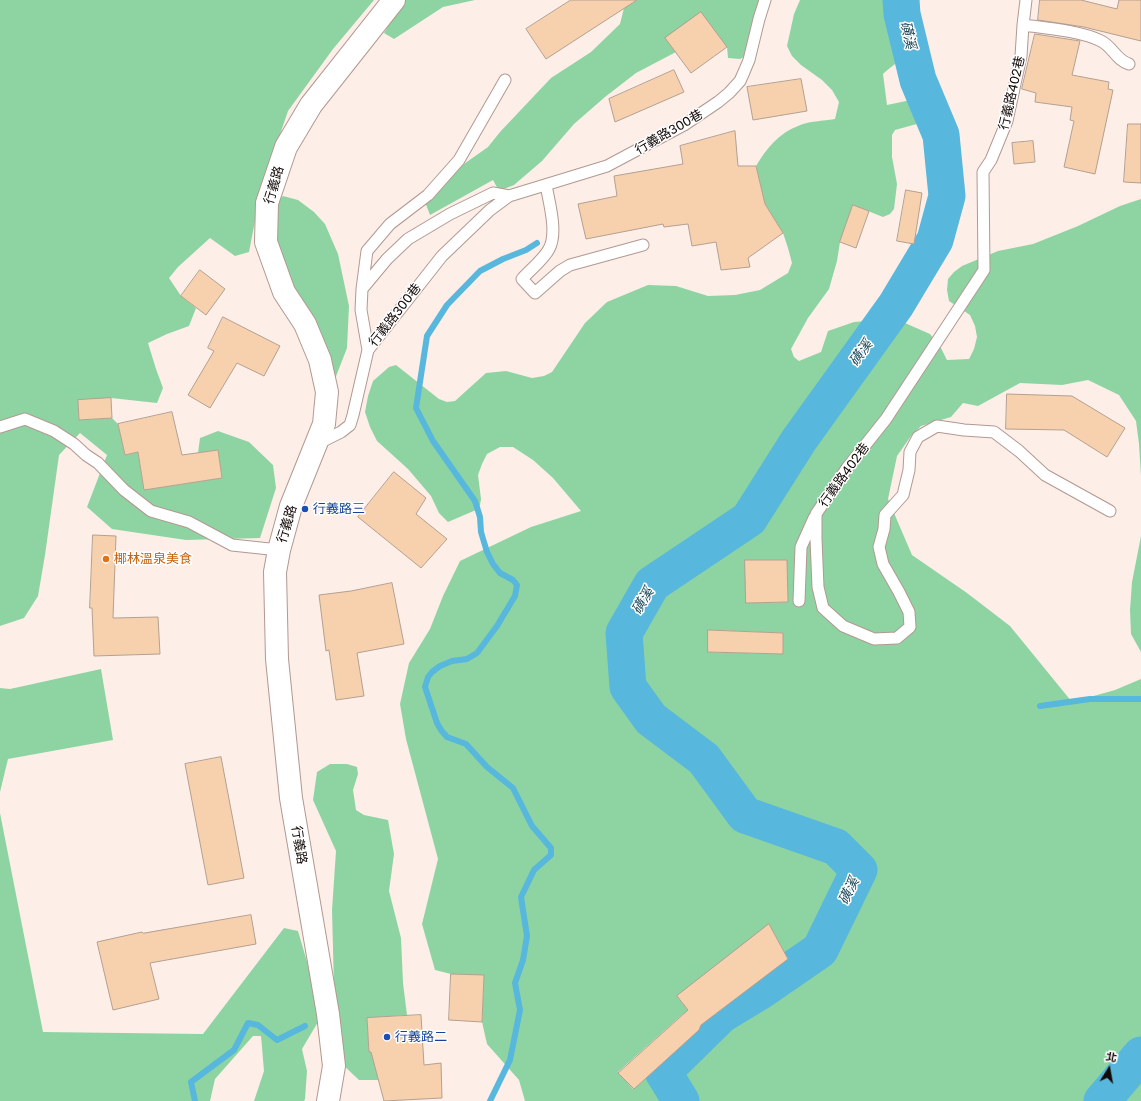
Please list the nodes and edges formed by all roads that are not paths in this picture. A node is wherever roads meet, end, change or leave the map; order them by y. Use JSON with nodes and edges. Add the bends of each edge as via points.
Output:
{"nodes":[{"id":1,"x":394,"y":0,"type":"edge"},
{"id":2,"x":765,"y":0,"type":"edge"},
{"id":3,"x":1026,"y":0,"type":"edge"},
{"id":4,"x":1023,"y":25,"type":"junction"},
{"id":5,"x":1129,"y":64,"type":"dead end"},
{"id":6,"x":505,"y":80,"type":"dead end"},
{"id":7,"x":546,"y":185,"type":"junction"},
{"id":8,"x":509,"y":196,"type":"junction"},
{"id":9,"x":643,"y":245,"type":"dead end"},
{"id":10,"x":362,"y":289,"type":"junction"},
{"id":11,"x":368,"y":350,"type":"junction"},
{"id":12,"x":0,"y":427,"type":"edge"},
{"id":13,"x":317,"y":444,"type":"junction"},
{"id":14,"x":1110,"y":511,"type":"dead end"},
{"id":15,"x":816,"y":514,"type":"junction"},
{"id":16,"x":279,"y":550,"type":"junction"},
{"id":17,"x":799,"y":601,"type":"dead end"},
{"id":18,"x":328,"y":1101,"type":"edge"}],
"edges":[{"from":1,"to":13,"type":"street","name":"行義路","via":[[311,105],[286,147],[267,203],[266,242],[284,292],[305,324],[320,360],[326,386],[324,424]]},
{"from":2,"to":7,"type":"lane","name":"行義路300巷","via":[[740,81],[718,102],[684,124],[607,166]]},
{"from":3,"to":4,"type":"lane","name":"行義路402巷"},
{"from":4,"to":5,"type":"lane","via":[[1084,35],[1102,41],[1117,57]]},
{"from":4,"to":15,"type":"lane","name":"行義路402巷","via":[[1021,56],[1007,122],[991,160],[983,172],[984,270],[886,419],[847,468]]},
{"from":6,"to":10,"type":"lane","via":[[459,160],[428,195],[390,224],[367,250]]},
{"from":7,"to":8,"type":"lane","name":"行義路300巷"},
{"from":7,"to":9,"type":"lane","via":[[553,239],[547,253],[522,279],[535,293],[570,265]]},
{"from":8,"to":10,"type":"lane","name":"行義路300巷","via":[[493,193],[408,239]]},
{"from":8,"to":11,"type":"lane","name":"行義路300巷","via":[[490,210],[442,256]]},
{"from":10,"to":11,"type":"lane","name":"行義路300巷","via":[[361,310]]},
{"from":11,"to":13,"type":"lane","name":"行義路300巷","via":[[350,425]]},
{"from":12,"to":16,"type":"lane","via":[[25,419],[54,431],[98,463],[124,490],[151,511],[189,522],[232,545]]},
{"from":13,"to":16,"type":"street","name":"行義路","via":[[291,506]]},
{"from":14,"to":15,"type":"lane","name":"行義路402巷","via":[[1045,475],[994,432],[938,426],[918,436],[910,452],[903,495],[885,515],[879,547],[883,564],[909,612],[910,627],[897,638],[874,639],[843,626],[822,608],[818,587]]},
{"from":15,"to":17,"type":"lane","via":[[801,547]]},
{"from":16,"to":18,"type":"street","name":"行義路","via":[[275,572],[277,659],[291,798],[328,1014],[334,1066]]}]}
